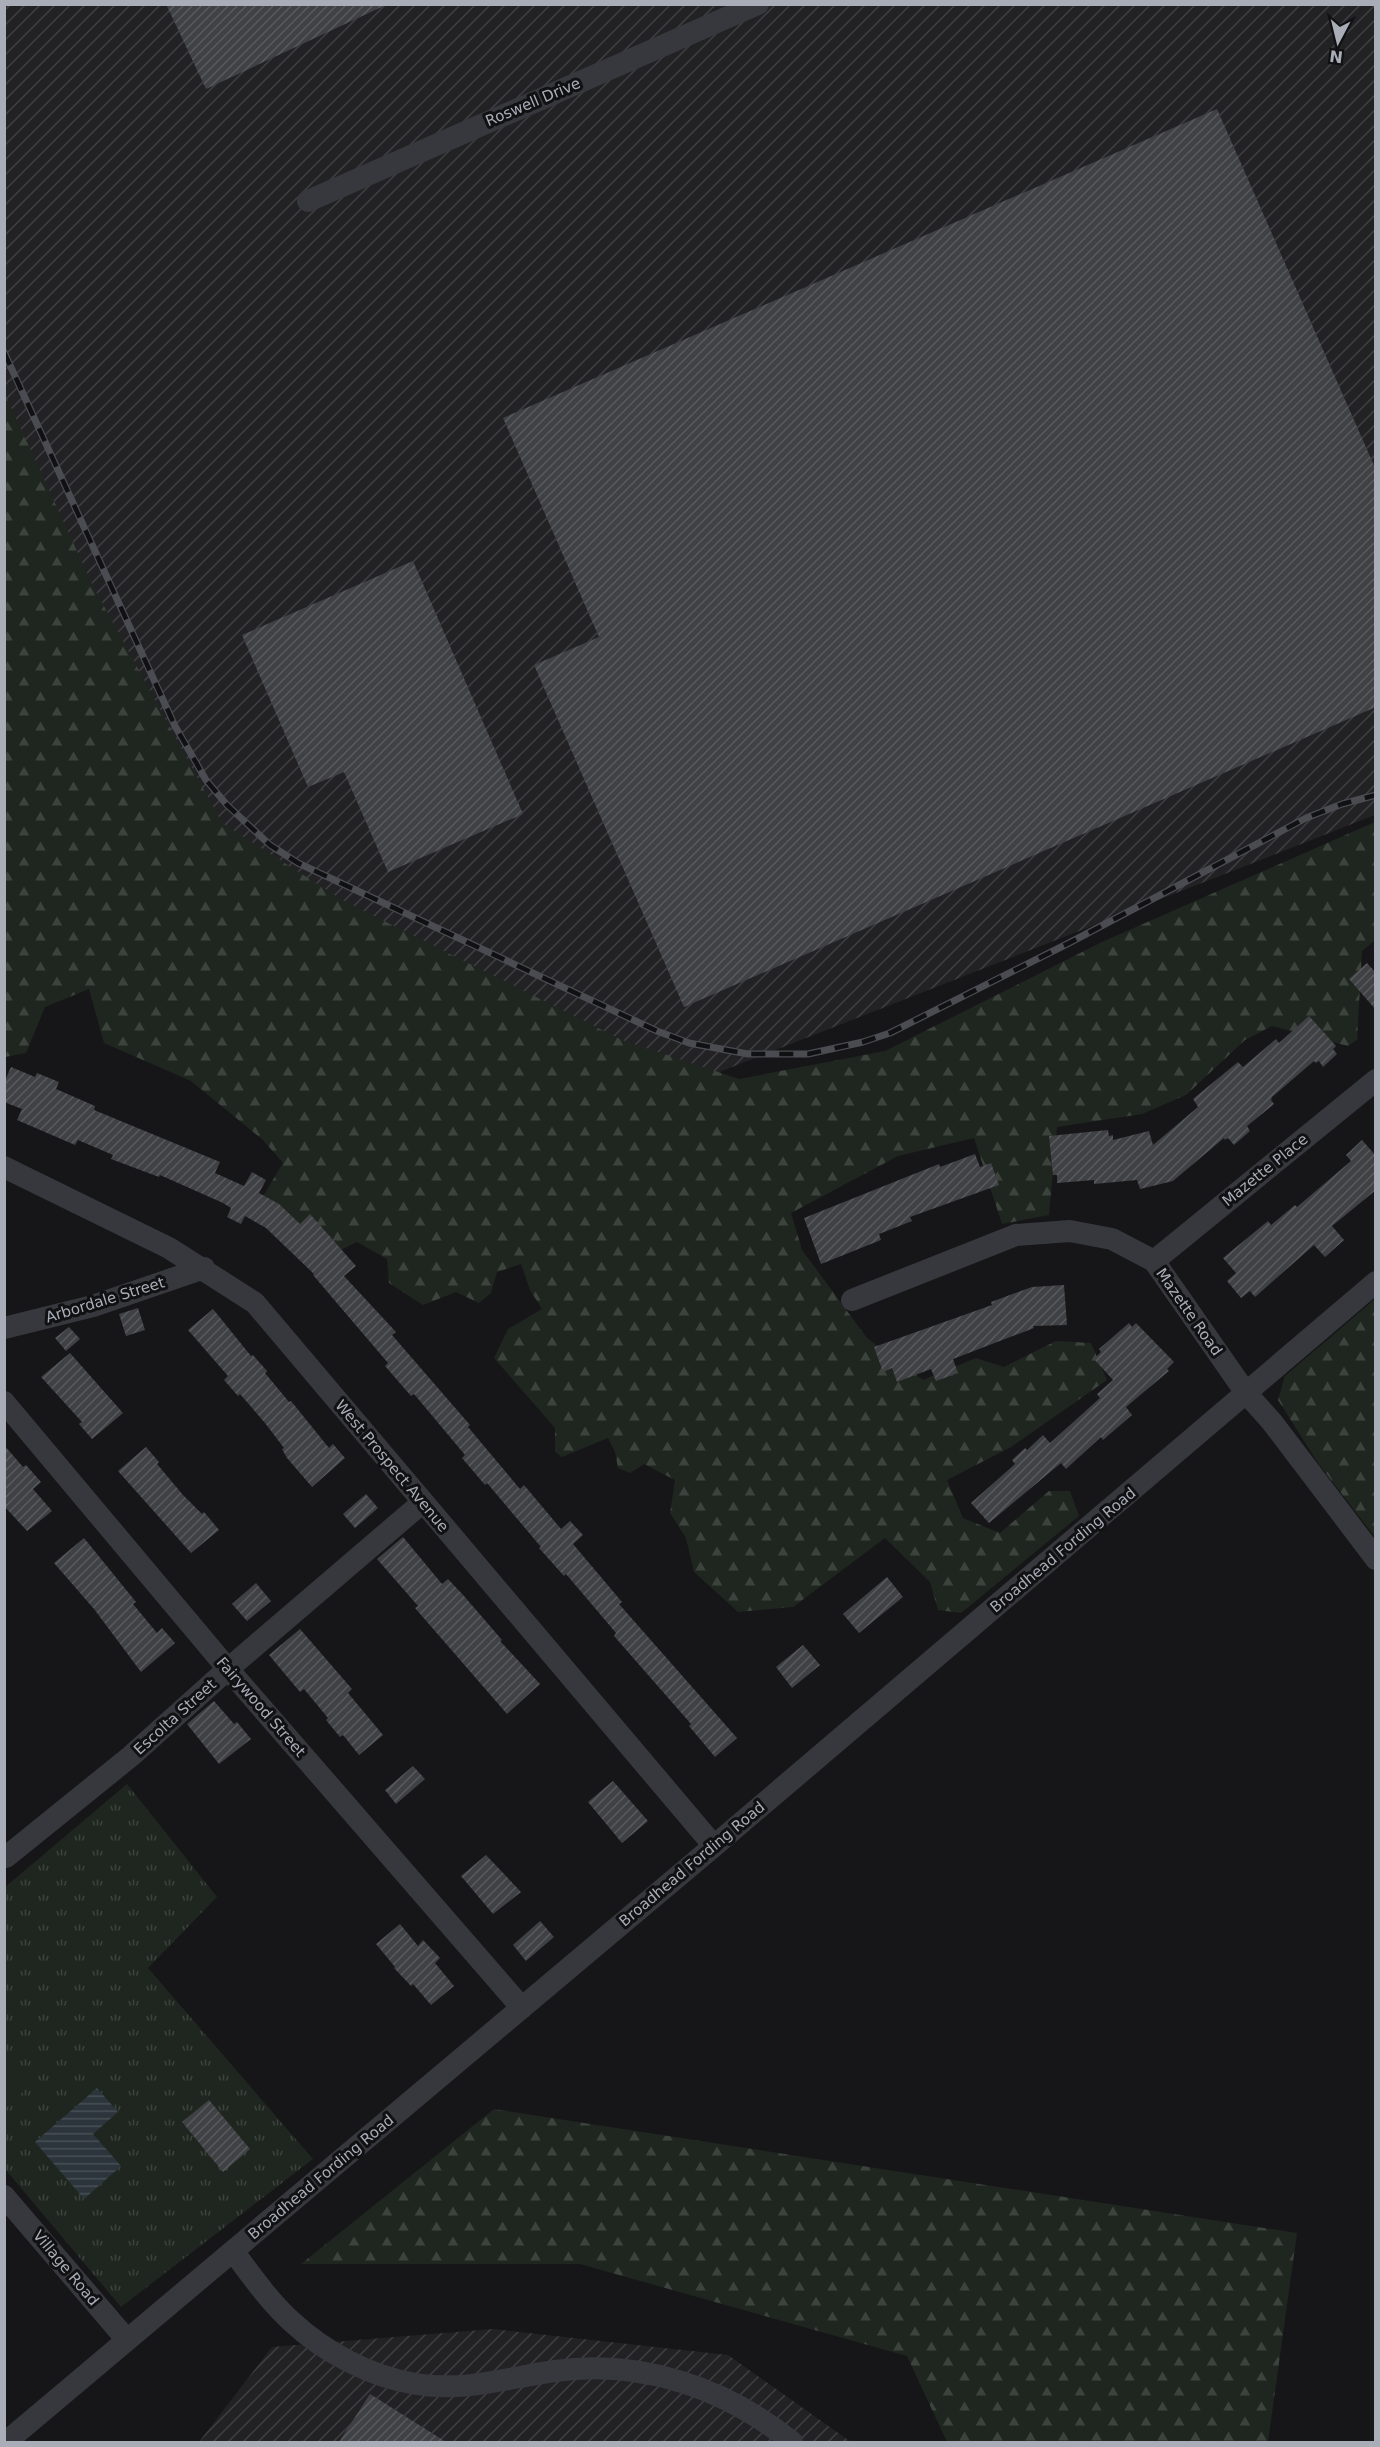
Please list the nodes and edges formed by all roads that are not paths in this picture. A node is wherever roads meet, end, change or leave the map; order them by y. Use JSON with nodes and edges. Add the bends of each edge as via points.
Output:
{"nodes":[{"id":1,"x":758,"y":4,"type":"edge"},
{"id":2,"x":308,"y":201,"type":"dead end"},
{"id":3,"x":1376,"y":1080,"type":"edge"},
{"id":4,"x":4,"y":1167,"type":"edge"},
{"id":5,"x":1154,"y":1261,"type":"junction"},
{"id":6,"x":204,"y":1268,"type":"junction"},
{"id":7,"x":1376,"y":1282,"type":"edge"},
{"id":8,"x":852,"y":1300,"type":"dead end"},
{"id":9,"x":4,"y":1328,"type":"edge"},
{"id":10,"x":1246,"y":1393,"type":"junction"},
{"id":11,"x":4,"y":1402,"type":"edge"},
{"id":12,"x":423,"y":1502,"type":"junction"},
{"id":13,"x":1376,"y":1559,"type":"edge"},
{"id":14,"x":228,"y":1669,"type":"junction"},
{"id":15,"x":714,"y":1846,"type":"junction"},
{"id":16,"x":6,"y":1857,"type":"edge"},
{"id":17,"x":522,"y":2008,"type":"junction"},
{"id":18,"x":7,"y":2204,"type":"edge"},
{"id":19,"x":233,"y":2251,"type":"junction"},
{"id":20,"x":127,"y":2340,"type":"junction"},
{"id":21,"x":6,"y":2442,"type":"edge"},
{"id":22,"x":792,"y":2442,"type":"edge"}],
"edges":[{"from":1,"to":2,"type":"street","name":"Roswell Drive"},
{"from":3,"to":5,"type":"street","name":"Mazette Place"},
{"from":4,"to":6,"type":"street","name":"West Prospect Avenue"},
{"from":5,"to":8,"type":"street","name":"Mazette Road","via":[[1112,1239],[1070,1231],[1016,1235]]},
{"from":5,"to":10,"type":"street","name":"Mazette Road"},
{"from":6,"to":9,"type":"street","name":"Arbordale Street","via":[[93,1306]]},
{"from":6,"to":12,"type":"street","name":"West Prospect Avenue","via":[[255,1303]]},
{"from":7,"to":10,"type":"street","name":"Broadhead Fording Road"},
{"from":10,"to":13,"type":"street","name":"Mazette Road"},
{"from":10,"to":15,"type":"street","name":"Broadhead Fording Road"},
{"from":11,"to":14,"type":"street","name":"Fairywood Street"},
{"from":12,"to":14,"type":"street","name":"Escolta Street"},
{"from":12,"to":15,"type":"street","name":"West Prospect Avenue"},
{"from":14,"to":16,"type":"street","name":"Escolta Street","via":[[131,1756]]},
{"from":14,"to":17,"type":"street","name":"Fairywood Street"},
{"from":15,"to":17,"type":"street","name":"Broadhead Fording Road"},
{"from":17,"to":19,"type":"street","name":"Broadhead Fording Road"},
{"from":18,"to":20,"type":"street","name":"Village Road"},
{"from":19,"to":20,"type":"street","name":"Broadhead Fording Road"},
{"from":19,"to":22,"type":"street","via":[[291,2321],[318,2343],[388,2377],[413,2384],[470,2387],[574,2369],[631,2370],[716,2394],[770,2424]]},
{"from":20,"to":21,"type":"street","name":"Broadhead Fording Road"}]}
